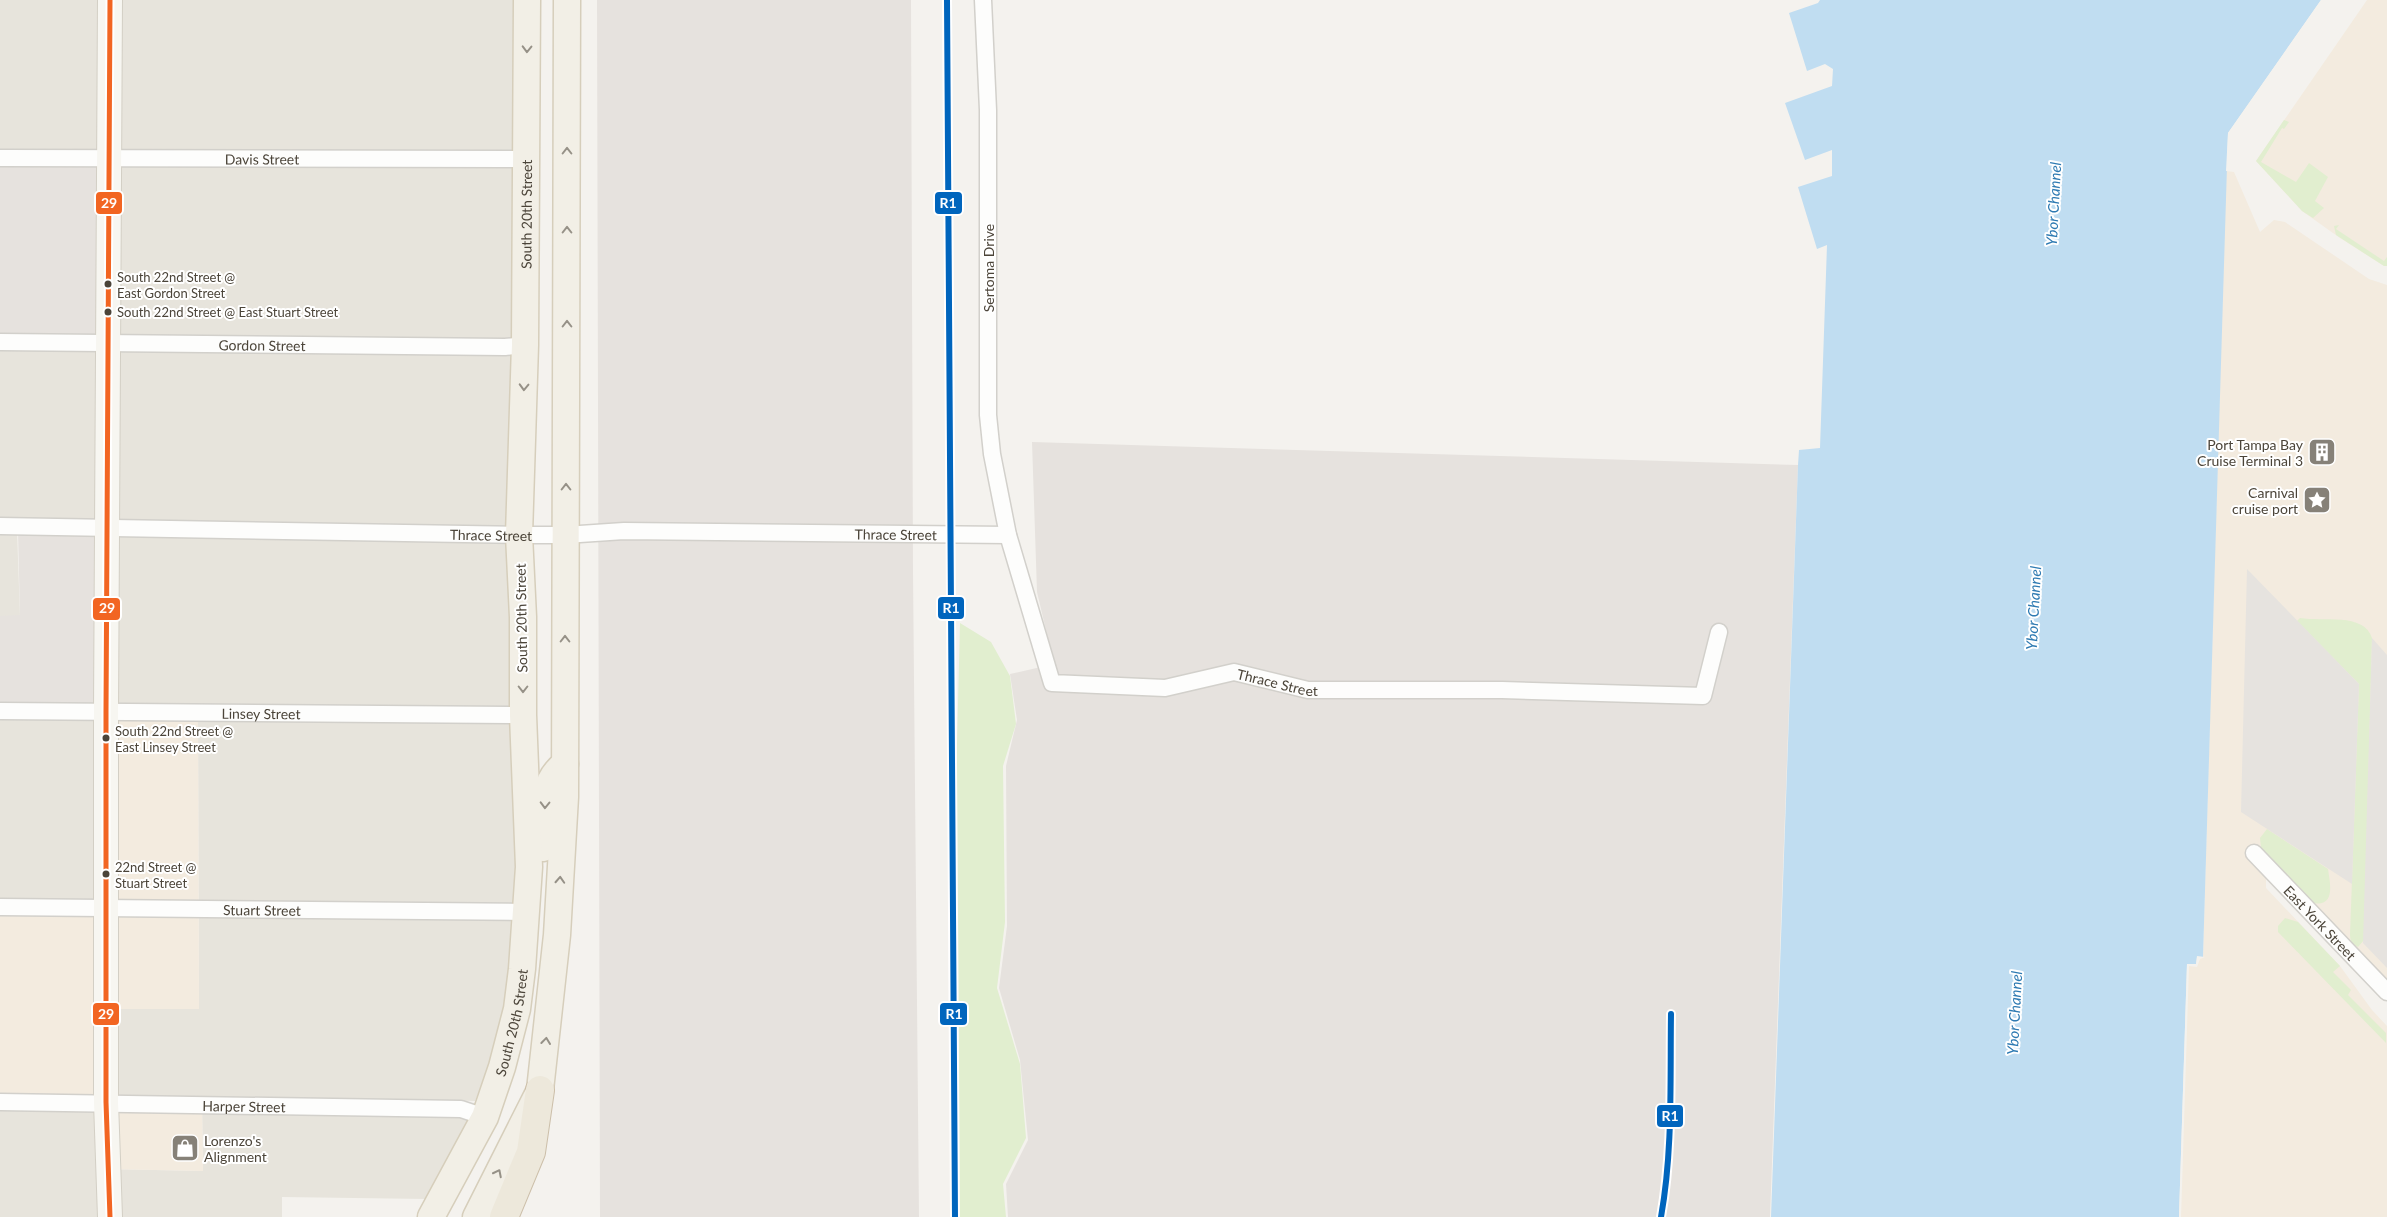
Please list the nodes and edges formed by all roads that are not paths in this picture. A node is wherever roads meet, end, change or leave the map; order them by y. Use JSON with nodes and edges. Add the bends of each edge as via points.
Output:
{"nodes":[{"id":1,"x":110,"y":0,"type":"edge"},
{"id":2,"x":528,"y":0,"type":"edge"},
{"id":3,"x":567,"y":0,"type":"edge"},
{"id":4,"x":983,"y":0,"type":"edge"},
{"id":5,"x":0,"y":158,"type":"edge"},
{"id":6,"x":108,"y":159,"type":"junction"},
{"id":7,"x":525,"y":159,"type":"junction"},
{"id":8,"x":0,"y":342,"type":"edge"},
{"id":9,"x":109,"y":342,"type":"junction"},
{"id":10,"x":525,"y":345,"type":"junction"},
{"id":11,"x":0,"y":526,"type":"edge"},
{"id":12,"x":108,"y":528,"type":"junction"},
{"id":13,"x":519,"y":535,"type":"junction"},
{"id":14,"x":565,"y":535,"type":"junction"},
{"id":15,"x":1008,"y":535,"type":"junction"},
{"id":16,"x":1719,"y":632,"type":"dead end"},
{"id":17,"x":0,"y":711,"type":"edge"},
{"id":18,"x":106,"y":712,"type":"junction"},
{"id":19,"x":523,"y":715,"type":"junction"},
{"id":20,"x":565,"y":764,"type":"junction"},
{"id":21,"x":2254,"y":853,"type":"dead end"},
{"id":22,"x":529,"y":867,"type":"junction"},
{"id":23,"x":0,"y":908,"type":"edge"},
{"id":24,"x":107,"y":908,"type":"junction"},
{"id":25,"x":526,"y":912,"type":"junction"},
{"id":26,"x":2387,"y":992,"type":"edge"},
{"id":27,"x":540,"y":1090,"type":"junction"},
{"id":28,"x":0,"y":1102,"type":"edge"},
{"id":29,"x":106,"y":1102,"type":"junction"},
{"id":30,"x":485,"y":1117,"type":"junction"},
{"id":31,"x":110,"y":1217,"type":"edge"},
{"id":32,"x":431,"y":1217,"type":"edge"},
{"id":33,"x":476,"y":1217,"type":"edge"},
{"id":34,"x":504,"y":1217,"type":"edge"}],
"edges":[{"from":1,"to":6,"type":"street"},
{"from":2,"to":7,"type":"main road","name":"South 20th Street","one_way":true},
{"from":14,"to":3,"type":"main road","one_way":true},
{"from":4,"to":15,"type":"street","name":"Sertoma Drive","via":[[988,110],[988,415]]},
{"from":5,"to":6,"type":"street","name":"Davis Street"},
{"from":6,"to":7,"type":"street","name":"Davis Street"},
{"from":6,"to":9,"type":"street"},
{"from":7,"to":10,"type":"main road","name":"South 20th Street"},
{"from":8,"to":9,"type":"street","name":"Gordon Street"},
{"from":9,"to":10,"type":"street","name":"Gordon Street"},
{"from":9,"to":12,"type":"street"},
{"from":10,"to":13,"type":"main road","name":"South 20th Street","one_way":true},
{"from":11,"to":12,"type":"street","name":"Thrace Street"},
{"from":12,"to":13,"type":"street","name":"Thrace Street"},
{"from":12,"to":18,"type":"street"},
{"from":13,"to":14,"type":"street","name":"Thrace Street"},
{"from":13,"to":19,"type":"main road","name":"South 20th Street","one_way":true},
{"from":14,"to":15,"type":"street","name":"Thrace Street","via":[[624,531]]},
{"from":20,"to":14,"type":"main road","one_way":true},
{"from":15,"to":16,"type":"street","name":"Thrace Street","via":[[1052,683],[1165,688],[1234,672],[1308,690],[1502,690],[1703,696]]},
{"from":17,"to":18,"type":"street","name":"Linsey Street"},
{"from":18,"to":19,"type":"street","name":"Linsey Street"},
{"from":18,"to":24,"type":"street"},
{"from":19,"to":22,"type":"main road","name":"South 20th Street"},
{"from":20,"to":22,"type":"main road","one_way":true,"via":[[554,772],[545,794],[545,845]]},
{"from":27,"to":20,"type":"main road","one_way":true,"via":[[557,935]]},
{"from":21,"to":26,"type":"street","name":"East York Street"},
{"from":22,"to":25,"type":"main road","name":"South 20th Street"},
{"from":23,"to":24,"type":"street","name":"Stuart Street"},
{"from":24,"to":25,"type":"street","name":"Stuart Street"},
{"from":24,"to":29,"type":"street"},
{"from":25,"to":30,"type":"main road","name":"South 20th Street","via":[[517,1009]]},
{"from":33,"to":27,"type":"main road","one_way":true},
{"from":27,"to":34,"type":"highway","via":[[530,1152]]},
{"from":28,"to":29,"type":"street","name":"Harper Street"},
{"from":29,"to":30,"type":"street","name":"Harper Street","via":[[460,1108]]},
{"from":29,"to":31,"type":"street"},
{"from":30,"to":32,"type":"main road","name":"South 20th Street"}]}
